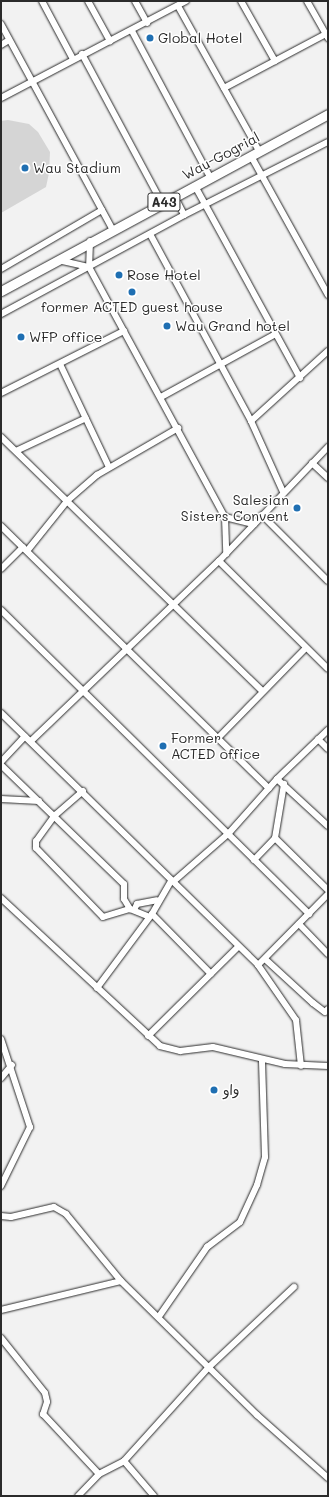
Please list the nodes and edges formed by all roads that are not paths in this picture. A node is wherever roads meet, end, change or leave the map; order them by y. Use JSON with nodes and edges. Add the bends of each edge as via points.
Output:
{"nodes":[{"id":1,"x":42,"y":1,"type":"edge"},
{"id":2,"x":88,"y":1,"type":"edge"},
{"id":3,"x":135,"y":1,"type":"edge"},
{"id":4,"x":242,"y":1,"type":"edge"},
{"id":5,"x":307,"y":1,"type":"edge"},
{"id":6,"x":183,"y":2,"type":"edge"},
{"id":7,"x":147,"y":23,"type":"junction"},
{"id":8,"x":1,"y":24,"type":"edge"},
{"id":9,"x":132,"y":31,"type":"junction"},
{"id":10,"x":327,"y":36,"type":"edge"},
{"id":11,"x":9,"y":40,"type":"junction"},
{"id":12,"x":110,"y":41,"type":"junction"},
{"id":13,"x":1,"y":45,"type":"edge"},
{"id":14,"x":82,"y":54,"type":"junction"},
{"id":15,"x":73,"y":59,"type":"junction"},
{"id":16,"x":275,"y":61,"type":"junction"},
{"id":17,"x":31,"y":81,"type":"junction"},
{"id":18,"x":224,"y":88,"type":"junction"},
{"id":19,"x":1,"y":98,"type":"edge"},
{"id":20,"x":328,"y":114,"type":"edge"},
{"id":21,"x":328,"y":142,"type":"edge"},
{"id":22,"x":255,"y":154,"type":"junction"},
{"id":23,"x":262,"y":175,"type":"junction"},
{"id":24,"x":210,"y":177,"type":"junction"},
{"id":25,"x":195,"y":186,"type":"junction"},
{"id":26,"x":175,"y":197,"type":"junction"},
{"id":27,"x":162,"y":204,"type":"junction"},
{"id":28,"x":205,"y":204,"type":"junction"},
{"id":29,"x":102,"y":210,"type":"junction"},
{"id":30,"x":184,"y":215,"type":"junction"},
{"id":31,"x":113,"y":230,"type":"junction"},
{"id":32,"x":150,"y":234,"type":"junction"},
{"id":33,"x":90,"y":241,"type":"junction"},
{"id":34,"x":57,"y":260,"type":"junction"},
{"id":35,"x":89,"y":267,"type":"junction"},
{"id":36,"x":1,"y":269,"type":"edge"},
{"id":37,"x":325,"y":283,"type":"edge"},
{"id":38,"x":1,"y":291,"type":"edge"},
{"id":39,"x":328,"y":295,"type":"edge"},
{"id":40,"x":1,"y":314,"type":"edge"},
{"id":41,"x":124,"y":331,"type":"junction"},
{"id":42,"x":274,"y":335,"type":"junction"},
{"id":43,"x":328,"y":351,"type":"edge"},
{"id":44,"x":60,"y":364,"type":"junction"},
{"id":45,"x":218,"y":365,"type":"junction"},
{"id":46,"x":300,"y":378,"type":"junction"},
{"id":47,"x":1,"y":393,"type":"edge"},
{"id":48,"x":161,"y":397,"type":"junction"},
{"id":49,"x":86,"y":418,"type":"junction"},
{"id":50,"x":251,"y":421,"type":"junction"},
{"id":51,"x":178,"y":428,"type":"junction"},
{"id":52,"x":1,"y":438,"type":"edge"},
{"id":53,"x":328,"y":447,"type":"edge"},
{"id":54,"x":16,"y":451,"type":"junction"},
{"id":55,"x":312,"y":463,"type":"junction"},
{"id":56,"x":109,"y":466,"type":"junction"},
{"id":57,"x":328,"y":478,"type":"edge"},
{"id":58,"x":283,"y":492,"type":"junction"},
{"id":59,"x":67,"y":501,"type":"junction"},
{"id":60,"x":262,"y":515,"type":"junction"},
{"id":61,"x":225,"y":517,"type":"junction"},
{"id":62,"x":254,"y":524,"type":"junction"},
{"id":63,"x":1,"y":526,"type":"edge"},
{"id":64,"x":25,"y":549,"type":"junction"},
{"id":65,"x":226,"y":554,"type":"junction"},
{"id":66,"x":219,"y":561,"type":"junction"},
{"id":67,"x":1,"y":569,"type":"edge"},
{"id":68,"x":328,"y":581,"type":"edge"},
{"id":69,"x":173,"y":605,"type":"junction"},
{"id":70,"x":1,"y":610,"type":"edge"},
{"id":71,"x":305,"y":649,"type":"junction"},
{"id":72,"x":127,"y":650,"type":"junction"},
{"id":73,"x":328,"y":669,"type":"edge"},
{"id":74,"x":84,"y":689,"type":"junction"},
{"id":75,"x":262,"y":691,"type":"junction"},
{"id":76,"x":1,"y":713,"type":"edge"},
{"id":77,"x":328,"y":730,"type":"edge"},
{"id":78,"x":25,"y":736,"type":"junction"},
{"id":79,"x":218,"y":738,"type":"junction"},
{"id":80,"x":318,"y":739,"type":"junction"},
{"id":81,"x":31,"y":741,"type":"junction"},
{"id":82,"x":328,"y":749,"type":"edge"},
{"id":83,"x":1,"y":764,"type":"edge"},
{"id":84,"x":277,"y":779,"type":"junction"},
{"id":85,"x":284,"y":784,"type":"junction"},
{"id":86,"x":269,"y":788,"type":"junction"},
{"id":87,"x":83,"y":791,"type":"junction"},
{"id":88,"x":1,"y":800,"type":"edge"},
{"id":89,"x":39,"y":801,"type":"junction"},
{"id":90,"x":55,"y":815,"type":"junction"},
{"id":91,"x":328,"y":826,"type":"edge"},
{"id":92,"x":229,"y":833,"type":"junction"},
{"id":93,"x":275,"y":838,"type":"junction"},
{"id":94,"x":254,"y":860,"type":"junction"},
{"id":95,"x":173,"y":880,"type":"junction"},
{"id":96,"x":328,"y":890,"type":"edge"},
{"id":97,"x":328,"y":894,"type":"edge"},
{"id":98,"x":1,"y":898,"type":"edge"},
{"id":99,"x":157,"y":900,"type":"junction"},
{"id":100,"x":132,"y":909,"type":"junction"},
{"id":101,"x":309,"y":914,"type":"junction"},
{"id":102,"x":150,"y":915,"type":"junction"},
{"id":103,"x":299,"y":924,"type":"junction"},
{"id":104,"x":238,"y":947,"type":"junction"},
{"id":105,"x":328,"y":954,"type":"edge"},
{"id":106,"x":265,"y":958,"type":"junction"},
{"id":107,"x":258,"y":965,"type":"junction"},
{"id":108,"x":210,"y":974,"type":"junction"},
{"id":109,"x":97,"y":988,"type":"junction"},
{"id":110,"x":327,"y":1012,"type":"edge"},
{"id":111,"x":148,"y":1036,"type":"junction"},
{"id":112,"x":1,"y":1039,"type":"edge"},
{"id":113,"x":262,"y":1059,"type":"junction"},
{"id":114,"x":12,"y":1066,"type":"junction"},
{"id":115,"x":301,"y":1066,"type":"junction"},
{"id":116,"x":328,"y":1066,"type":"edge"},
{"id":117,"x":1,"y":1078,"type":"edge"},
{"id":118,"x":2,"y":1183,"type":"edge"},
{"id":119,"x":1,"y":1216,"type":"edge"},
{"id":120,"x":121,"y":1281,"type":"junction"},
{"id":121,"x":294,"y":1287,"type":"dead end"},
{"id":122,"x":1,"y":1310,"type":"edge"},
{"id":123,"x":160,"y":1316,"type":"junction"},
{"id":124,"x":1,"y":1338,"type":"edge"},
{"id":125,"x":209,"y":1367,"type":"junction"},
{"id":126,"x":124,"y":1461,"type":"junction"},
{"id":127,"x":99,"y":1474,"type":"junction"},
{"id":128,"x":328,"y":1478,"type":"edge"},
{"id":129,"x":78,"y":1496,"type":"edge"},
{"id":130,"x":154,"y":1496,"type":"edge"}],
"edges":[{"from":1,"to":15,"type":"street"},
{"from":2,"to":12,"type":"street"},
{"from":3,"to":7,"type":"street"},
{"from":4,"to":16,"type":"street"},
{"from":5,"to":10,"type":"street"},
{"from":6,"to":7,"type":"street"},
{"from":6,"to":18,"type":"street"},
{"from":7,"to":9,"type":"street"},
{"from":8,"to":11,"type":"street"},
{"from":9,"to":12,"type":"street"},
{"from":9,"to":24,"type":"street"},
{"from":10,"to":16,"type":"street"},
{"from":11,"to":13,"type":"street"},
{"from":11,"to":17,"type":"street"},
{"from":12,"to":14,"type":"street"},
{"from":14,"to":15,"type":"street"},
{"from":14,"to":27,"type":"street"},
{"from":15,"to":17,"type":"street"},
{"from":16,"to":18,"type":"street"},
{"from":17,"to":19,"type":"street"},
{"from":17,"to":29,"type":"street"},
{"from":18,"to":22,"type":"street"},
{"from":20,"to":22,"type":"main road","name":"Wau-Gogrial","number":"A43"},
{"from":21,"to":23,"type":"street"},
{"from":22,"to":23,"type":"street"},
{"from":22,"to":24,"type":"main road","name":"Wau-Gogrial","number":"A43"},
{"from":23,"to":28,"type":"street"},
{"from":23,"to":37,"type":"street"},
{"from":24,"to":25,"type":"main road","name":"Wau-Gogrial","number":"A43"},
{"from":25,"to":26,"type":"main road","name":"Wau-Gogrial","number":"A43"},
{"from":25,"to":28,"type":"street"},
{"from":26,"to":27,"type":"main road","name":"Wau-Gogrial","number":"A43"},
{"from":26,"to":30,"type":"street"},
{"from":27,"to":31,"type":"main road","name":"Wau-Gogrial","number":"A43"},
{"from":28,"to":30,"type":"street"},
{"from":28,"to":42,"type":"street"},
{"from":29,"to":31,"type":"street"},
{"from":29,"to":36,"type":"street"},
{"from":30,"to":32,"type":"street"},
{"from":31,"to":33,"type":"main road","name":"Wau-Gogrial","number":"A43"},
{"from":32,"to":35,"type":"street"},
{"from":32,"to":45,"type":"street"},
{"from":33,"to":34,"type":"main road","name":"Wau-Gogrial","number":"A43"},
{"from":33,"to":35,"type":"street"},
{"from":34,"to":35,"type":"street"},
{"from":34,"to":38,"type":"main road","name":"Wau-Gogrial","number":"A43"},
{"from":35,"to":40,"type":"street"},
{"from":35,"to":41,"type":"street"},
{"from":37,"to":39,"type":"street"},
{"from":41,"to":44,"type":"street"},
{"from":41,"to":48,"type":"street"},
{"from":42,"to":45,"type":"street"},
{"from":42,"to":46,"type":"street"},
{"from":43,"to":46,"type":"street"},
{"from":44,"to":47,"type":"street"},
{"from":44,"to":49,"type":"street"},
{"from":45,"to":48,"type":"street"},
{"from":45,"to":50,"type":"street"},
{"from":46,"to":50,"type":"street"},
{"from":48,"to":51,"type":"street"},
{"from":49,"to":54,"type":"street"},
{"from":49,"to":56,"type":"street"},
{"from":50,"to":58,"type":"street"},
{"from":51,"to":56,"type":"street"},
{"from":51,"to":61,"type":"street"},
{"from":52,"to":54,"type":"street"},
{"from":53,"to":55,"type":"street"},
{"from":54,"to":59,"type":"street"},
{"from":55,"to":57,"type":"street"},
{"from":55,"to":58,"type":"street"},
{"from":56,"to":59,"type":"street"},
{"from":58,"to":60,"type":"street"},
{"from":59,"to":64,"type":"street"},
{"from":59,"to":69,"type":"street"},
{"from":60,"to":62,"type":"street"},
{"from":60,"to":68,"type":"street"},
{"from":61,"to":62,"type":"street"},
{"from":61,"to":65,"type":"street"},
{"from":62,"to":65,"type":"street"},
{"from":63,"to":64,"type":"street"},
{"from":64,"to":67,"type":"street"},
{"from":64,"to":72,"type":"street"},
{"from":65,"to":66,"type":"street"},
{"from":66,"to":69,"type":"street"},
{"from":66,"to":71,"type":"street"},
{"from":69,"to":72,"type":"street"},
{"from":69,"to":75,"type":"street"},
{"from":70,"to":74,"type":"street"},
{"from":71,"to":73,"type":"street"},
{"from":71,"to":75,"type":"street"},
{"from":72,"to":74,"type":"street"},
{"from":72,"to":79,"type":"street"},
{"from":74,"to":81,"type":"street"},
{"from":74,"to":92,"type":"street"},
{"from":75,"to":79,"type":"street"},
{"from":76,"to":78,"type":"street"},
{"from":77,"to":80,"type":"street"},
{"from":78,"to":81,"type":"street"},
{"from":78,"to":83,"type":"street"},
{"from":79,"to":86,"type":"street"},
{"from":80,"to":82,"type":"street"},
{"from":80,"to":84,"type":"street"},
{"from":81,"to":87,"type":"street"},
{"from":83,"to":89,"type":"street"},
{"from":84,"to":85,"type":"street"},
{"from":84,"to":86,"type":"street"},
{"from":85,"to":91,"type":"street"},
{"from":85,"to":93,"type":"street"},
{"from":86,"to":92,"type":"street"},
{"from":87,"to":90,"type":"street"},
{"from":87,"to":95,"type":"street"},
{"from":88,"to":89,"type":"street"},
{"from":89,"to":90,"type":"street"},
{"from":90,"to":100,"type":"street","via":[[124,884],[124,899]]},
{"from":90,"to":100,"type":"street","via":[[36,841],[38,850],[104,917]]},
{"from":92,"to":94,"type":"street"},
{"from":92,"to":95,"type":"street"},
{"from":93,"to":94,"type":"street"},
{"from":93,"to":96,"type":"street"},
{"from":94,"to":101,"type":"street"},
{"from":95,"to":99,"type":"street"},
{"from":95,"to":104,"type":"street"},
{"from":97,"to":101,"type":"street"},
{"from":98,"to":109,"type":"street"},
{"from":99,"to":100,"type":"street","via":[[138,904]]},
{"from":99,"to":102,"type":"street"},
{"from":100,"to":102,"type":"street"},
{"from":101,"to":103,"type":"street"},
{"from":102,"to":108,"type":"street"},
{"from":102,"to":109,"type":"street","via":[[126,952]]},
{"from":103,"to":105,"type":"street"},
{"from":103,"to":106,"type":"street"},
{"from":104,"to":107,"type":"street"},
{"from":104,"to":108,"type":"street"},
{"from":106,"to":107,"type":"street"},
{"from":106,"to":110,"type":"street"},
{"from":107,"to":115,"type":"street","via":[[296,1020]]},
{"from":108,"to":111,"type":"street"},
{"from":109,"to":111,"type":"street"},
{"from":111,"to":113,"type":"street","via":[[171,1050],[213,1047]]},
{"from":112,"to":114,"type":"street"},
{"from":113,"to":115,"type":"street"},
{"from":113,"to":123,"type":"street","via":[[265,1157],[257,1185],[240,1222],[207,1247]]},
{"from":114,"to":117,"type":"street"},
{"from":114,"to":118,"type":"street","via":[[30,1127]]},
{"from":115,"to":116,"type":"street"},
{"from":119,"to":120,"type":"street","via":[[11,1217],[54,1208],[83,1232],[100,1258]]},
{"from":120,"to":122,"type":"street"},
{"from":120,"to":123,"type":"street"},
{"from":121,"to":125,"type":"street"},
{"from":123,"to":125,"type":"street"},
{"from":124,"to":127,"type":"street","via":[[45,1393],[47,1402],[43,1414]]},
{"from":125,"to":126,"type":"street"},
{"from":125,"to":128,"type":"street"},
{"from":126,"to":127,"type":"street"},
{"from":126,"to":130,"type":"street"},
{"from":127,"to":129,"type":"street"}]}
